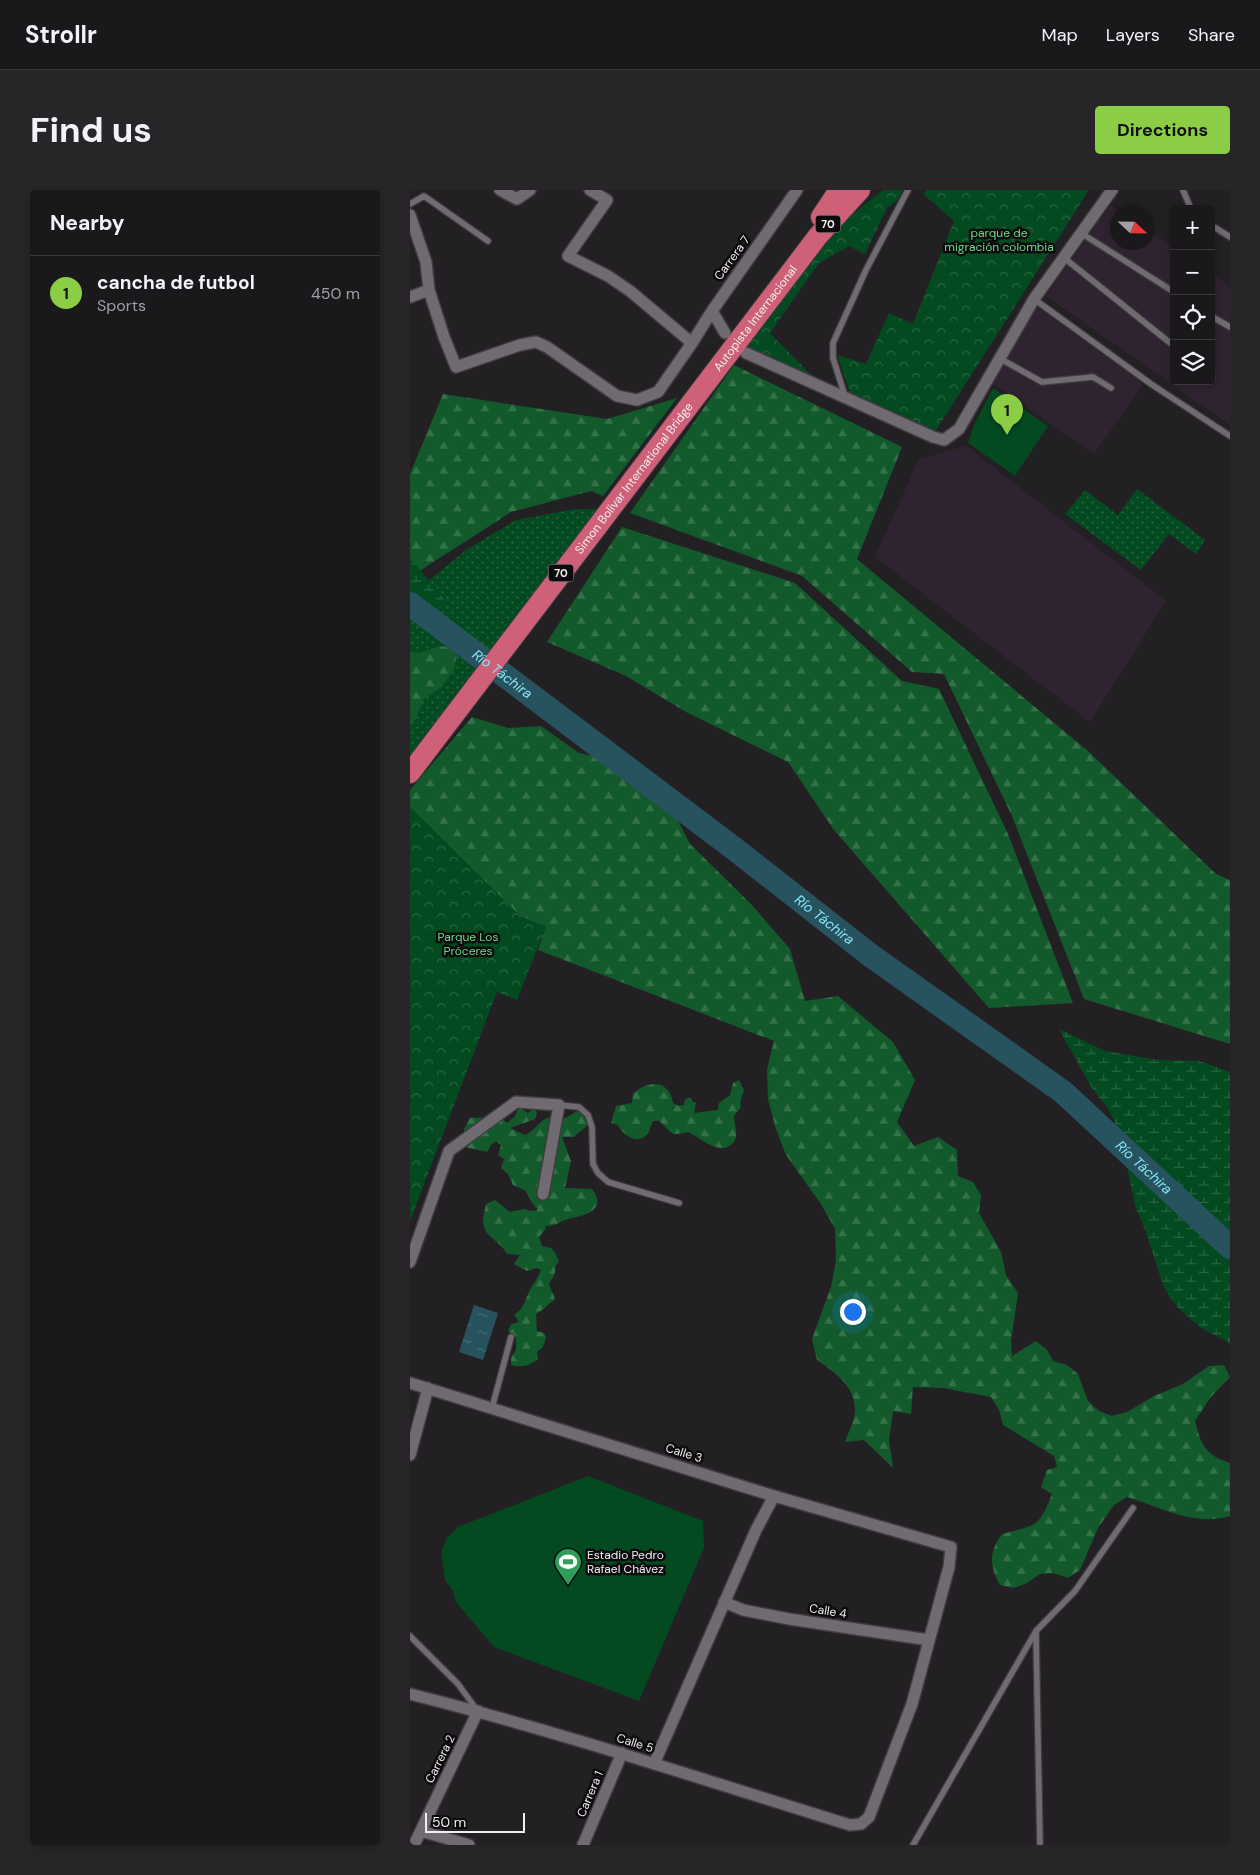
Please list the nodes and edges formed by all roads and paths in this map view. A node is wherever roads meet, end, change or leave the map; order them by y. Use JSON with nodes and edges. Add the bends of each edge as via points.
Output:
{"nodes":[{"id":1,"x":500,"y":190,"type":"edge"},
{"id":2,"x":530,"y":190,"type":"edge"},
{"id":3,"x":590,"y":190,"type":"edge"},
{"id":4,"x":797,"y":190,"type":"edge"},
{"id":5,"x":839,"y":190,"type":"edge"},
{"id":6,"x":860,"y":190,"type":"edge"},
{"id":7,"x":908,"y":190,"type":"edge"},
{"id":8,"x":1112,"y":190,"type":"edge"},
{"id":9,"x":1183,"y":190,"type":"edge"},
{"id":10,"x":410,"y":204,"type":"edge"},
{"id":11,"x":1189,"y":205,"type":"edge"},
{"id":12,"x":410,"y":215,"type":"edge"},
{"id":13,"x":1215,"y":227,"type":"edge"},
{"id":14,"x":1081,"y":233,"type":"junction"},
{"id":15,"x":1230,"y":237,"type":"edge"},
{"id":16,"x":488,"y":241,"type":"dead end"},
{"id":17,"x":1063,"y":257,"type":"junction"},
{"id":18,"x":798,"y":261,"type":"junction"},
{"id":19,"x":1170,"y":289,"type":"edge"},
{"id":20,"x":429,"y":290,"type":"junction"},
{"id":21,"x":410,"y":297,"type":"edge"},
{"id":22,"x":1034,"y":299,"type":"junction"},
{"id":23,"x":712,"y":311,"type":"junction"},
{"id":24,"x":1215,"y":319,"type":"edge"},
{"id":25,"x":1230,"y":328,"type":"edge"},
{"id":26,"x":725,"y":333,"type":"dead end"},
{"id":27,"x":1170,"y":343,"type":"edge"},
{"id":28,"x":692,"y":344,"type":"junction"},
{"id":29,"x":746,"y":353,"type":"dead end"},
{"id":30,"x":999,"y":358,"type":"junction"},
{"id":31,"x":712,"y":373,"type":"joint"},
{"id":32,"x":1111,"y":388,"type":"dead end"},
{"id":33,"x":846,"y":398,"type":"junction"},
{"id":34,"x":1230,"y":436,"type":"edge"},
{"id":35,"x":410,"y":773,"type":"edge"},
{"id":36,"x":559,"y":1105,"type":"junction"},
{"id":37,"x":543,"y":1194,"type":"dead end"},
{"id":38,"x":679,"y":1203,"type":"dead end"},
{"id":39,"x":410,"y":1262,"type":"edge"},
{"id":40,"x":511,"y":1337,"type":"dead end"},
{"id":41,"x":410,"y":1383,"type":"edge"},
{"id":42,"x":428,"y":1388,"type":"junction"},
{"id":43,"x":492,"y":1408,"type":"junction"},
{"id":44,"x":410,"y":1455,"type":"edge"},
{"id":45,"x":774,"y":1496,"type":"junction"},
{"id":46,"x":1133,"y":1508,"type":"dead end"},
{"id":47,"x":724,"y":1602,"type":"junction"},
{"id":48,"x":1036,"y":1631,"type":"junction"},
{"id":49,"x":410,"y":1636,"type":"edge"},
{"id":50,"x":929,"y":1640,"type":"junction"},
{"id":51,"x":410,"y":1694,"type":"edge"},
{"id":52,"x":478,"y":1711,"type":"junction"},
{"id":53,"x":622,"y":1753,"type":"junction"},
{"id":54,"x":654,"y":1764,"type":"junction"},
{"id":55,"x":421,"y":1831,"type":"junction"},
{"id":56,"x":414,"y":1845,"type":"edge"},
{"id":57,"x":469,"y":1845,"type":"edge"},
{"id":58,"x":583,"y":1845,"type":"edge"},
{"id":59,"x":912,"y":1845,"type":"edge"},
{"id":60,"x":1040,"y":1845,"type":"edge"}],
"edges":[{"from":1,"to":2,"type":"street","via":[[517,199]]},
{"from":3,"to":28,"type":"street","via":[[607,200],[568,256],[630,291]]},
{"from":4,"to":23,"type":"street","name":"Carrera 7"},
{"from":5,"to":18,"type":"highway","name":"Autopista Internacional","number":"70"},
{"from":6,"to":18,"type":"highway","name":"Autopista Internacional","number":"70"},
{"from":7,"to":33,"type":"lane","via":[[866,270],[833,343],[833,358]]},
{"from":8,"to":14,"type":"street"},
{"from":9,"to":11,"type":"lane"},
{"from":10,"to":16,"type":"lane","via":[[424,196]]},
{"from":12,"to":20,"type":"street","via":[[426,262]]},
{"from":13,"to":15,"type":"lane"},
{"from":14,"to":17,"type":"street"},
{"from":14,"to":19,"type":"lane"},
{"from":17,"to":22,"type":"street"},
{"from":17,"to":27,"type":"lane"},
{"from":18,"to":31,"type":"highway","name":"Autopista Internacional","number":"70"},
{"from":20,"to":21,"type":"street"},
{"from":20,"to":28,"type":"street","name":"Carrera 7","via":[[456,367],[536,342],[617,396],[637,400],[658,392]]},
{"from":22,"to":30,"type":"street"},
{"from":22,"to":34,"type":"lane","via":[[1151,384]]},
{"from":23,"to":26,"type":"street"},
{"from":23,"to":28,"type":"street","name":"Carrera 7"},
{"from":24,"to":25,"type":"lane"},
{"from":29,"to":33,"type":"street"},
{"from":30,"to":32,"type":"lane","via":[[1042,382],[1092,377]]},
{"from":30,"to":33,"type":"street","via":[[958,429],[944,440]]},
{"from":31,"to":35,"type":"highway","name":"Simon Bolivar International Bridge","number":"70"},
{"from":36,"to":37,"type":"street"},
{"from":36,"to":38,"type":"lane","via":[[579,1107],[588,1114],[592,1127],[593,1164],[608,1182]]},
{"from":36,"to":39,"type":"street","via":[[516,1102],[449,1151]]},
{"from":40,"to":43,"type":"lane"},
{"from":41,"to":42,"type":"street","name":"Calle 3"},
{"from":42,"to":43,"type":"street","name":"Calle 3"},
{"from":42,"to":44,"type":"street"},
{"from":43,"to":45,"type":"street","name":"Calle 3"},
{"from":45,"to":47,"type":"street"},
{"from":45,"to":50,"type":"street","name":"Calle 3","via":[[952,1547]]},
{"from":46,"to":48,"type":"lane","via":[[1076,1591]]},
{"from":47,"to":50,"type":"street","name":"Calle 4","via":[[743,1610],[789,1619]]},
{"from":47,"to":54,"type":"street"},
{"from":48,"to":59,"type":"lane"},
{"from":48,"to":60,"type":"lane"},
{"from":49,"to":52,"type":"lane","via":[[458,1684]]},
{"from":50,"to":54,"type":"street","name":"Calle 5","via":[[912,1704],[869,1817],[860,1824],[850,1826]]},
{"from":51,"to":52,"type":"street","name":"Calle 5"},
{"from":52,"to":53,"type":"street","name":"Calle 5"},
{"from":52,"to":55,"type":"street","name":"Carrera 2"},
{"from":53,"to":54,"type":"street","name":"Calle 5"},
{"from":53,"to":58,"type":"street","name":"Carrera 1"},
{"from":55,"to":56,"type":"street","name":"Carrera 2"},
{"from":55,"to":57,"type":"street"}]}
